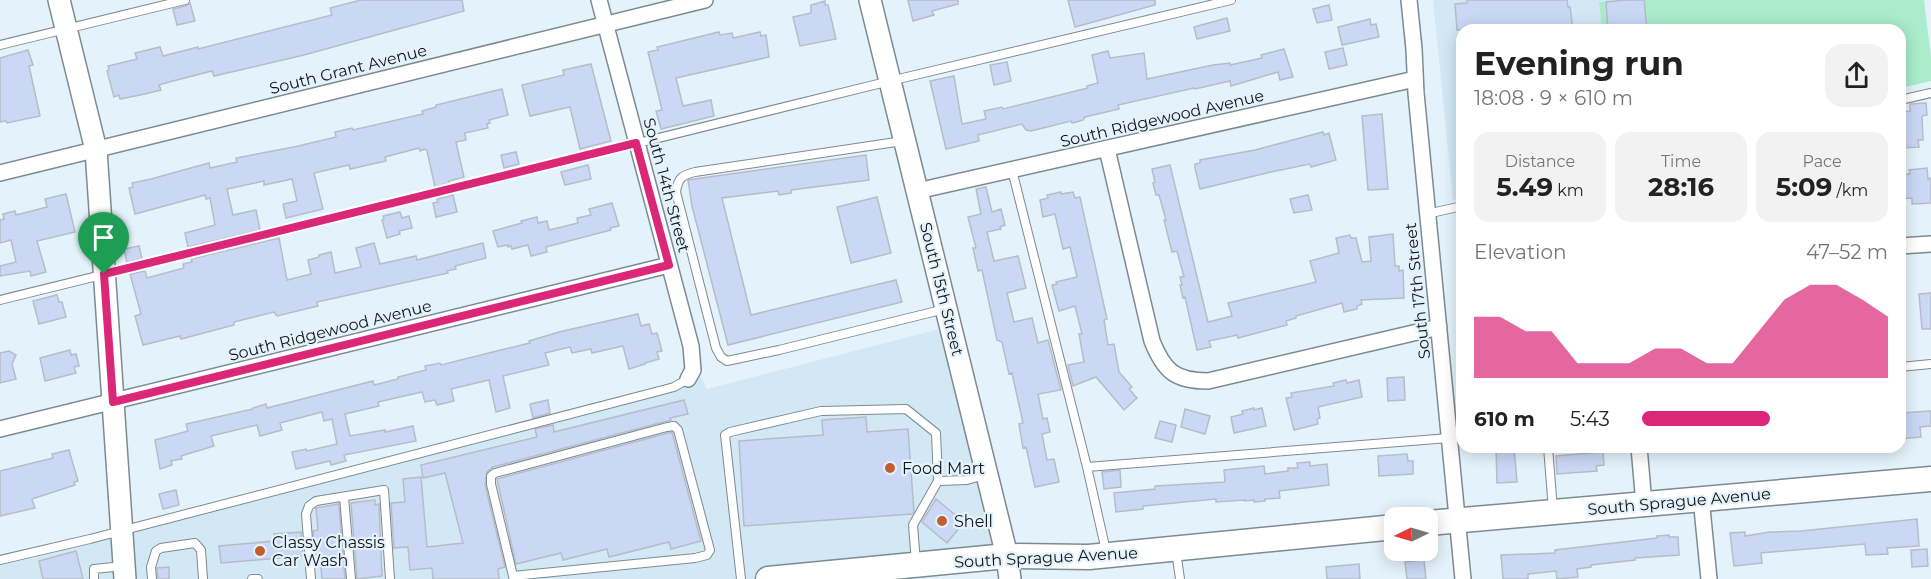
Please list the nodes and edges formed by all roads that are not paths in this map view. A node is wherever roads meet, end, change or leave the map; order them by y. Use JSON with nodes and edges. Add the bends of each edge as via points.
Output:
{"nodes":[{"id":1,"x":59,"y":0,"type":"edge"},
{"id":2,"x":185,"y":0,"type":"edge"},
{"id":3,"x":598,"y":0,"type":"edge"},
{"id":4,"x":705,"y":0,"type":"edge"},
{"id":5,"x":870,"y":0,"type":"edge"},
{"id":6,"x":1231,"y":0,"type":"edge"},
{"id":7,"x":1409,"y":0,"type":"edge"},
{"id":8,"x":605,"y":25,"type":"junction"},
{"id":9,"x":66,"y":29,"type":"junction"},
{"id":10,"x":0,"y":45,"type":"edge"},
{"id":11,"x":1415,"y":79,"type":"junction"},
{"id":12,"x":890,"y":81,"type":"junction"},
{"id":13,"x":1931,"y":93,"type":"edge"},
{"id":14,"x":1906,"y":99,"type":"edge"},
{"id":15,"x":905,"y":141,"type":"junction"},
{"id":16,"x":636,"y":143,"type":"junction"},
{"id":17,"x":1107,"y":149,"type":"junction"},
{"id":18,"x":96,"y":150,"type":"junction"},
{"id":19,"x":1012,"y":170,"type":"junction"},
{"id":20,"x":0,"y":173,"type":"edge"},
{"id":21,"x":917,"y":191,"type":"junction"},
{"id":22,"x":1456,"y":207,"type":"edge"},
{"id":23,"x":1428,"y":214,"type":"junction"},
{"id":24,"x":1931,"y":244,"type":"edge"},
{"id":25,"x":1906,"y":246,"type":"edge"},
{"id":26,"x":669,"y":265,"type":"junction"},
{"id":27,"x":104,"y":274,"type":"junction"},
{"id":28,"x":0,"y":300,"type":"edge"},
{"id":29,"x":946,"y":309,"type":"junction"},
{"id":30,"x":1439,"y":327,"type":"junction"},
{"id":31,"x":1931,"y":364,"type":"edge"},
{"id":32,"x":1906,"y":366,"type":"edge"},
{"id":33,"x":688,"y":379,"type":"joint"},
{"id":34,"x":113,"y":402,"type":"junction"},
{"id":35,"x":0,"y":429,"type":"edge"},
{"id":36,"x":1449,"y":438,"type":"junction"},
{"id":37,"x":1549,"y":453,"type":"edge"},
{"id":38,"x":1640,"y":453,"type":"edge"},
{"id":39,"x":1087,"y":467,"type":"junction"},
{"id":40,"x":986,"y":474,"type":"junction"},
{"id":41,"x":1931,"y":479,"type":"edge"},
{"id":42,"x":938,"y":481,"type":"junction"},
{"id":43,"x":344,"y":497,"type":"junction"},
{"id":44,"x":1701,"y":498,"type":"junction"},
{"id":45,"x":1644,"y":504,"type":"junction"},
{"id":46,"x":1554,"y":512,"type":"junction"},
{"id":47,"x":1457,"y":521,"type":"junction"},
{"id":48,"x":1438,"y":523,"type":"edge"},
{"id":49,"x":1384,"y":528,"type":"edge"},
{"id":50,"x":121,"y":530,"type":"junction"},
{"id":51,"x":1176,"y":548,"type":"junction"},
{"id":52,"x":1107,"y":556,"type":"junction"},
{"id":53,"x":0,"y":560,"type":"edge"},
{"id":54,"x":917,"y":565,"type":"junction"},
{"id":55,"x":1009,"y":567,"type":"edge"},
{"id":56,"x":125,"y":572,"type":"edge"},
{"id":57,"x":513,"y":577,"type":"edge"},
{"id":58,"x":94,"y":579,"type":"edge"},
{"id":59,"x":152,"y":579,"type":"edge"},
{"id":60,"x":203,"y":579,"type":"edge"},
{"id":61,"x":252,"y":579,"type":"edge"},
{"id":62,"x":258,"y":579,"type":"edge"},
{"id":63,"x":311,"y":579,"type":"edge"},
{"id":64,"x":351,"y":579,"type":"edge"},
{"id":65,"x":390,"y":579,"type":"edge"},
{"id":66,"x":741,"y":579,"type":"edge"},
{"id":67,"x":768,"y":579,"type":"edge"},
{"id":68,"x":1180,"y":579,"type":"edge"},
{"id":69,"x":1463,"y":579,"type":"edge"},
{"id":70,"x":1709,"y":579,"type":"edge"}],
"edges":[{"from":1,"to":9,"type":"street"},
{"from":2,"to":9,"type":"lane"},
{"from":3,"to":8,"type":"street","name":"South 14th Street"},
{"from":4,"to":8,"type":"street","name":"South Grant Avenue"},
{"from":5,"to":12,"type":"street","name":"South 15th Street"},
{"from":6,"to":12,"type":"lane"},
{"from":7,"to":11,"type":"street","name":"South 17th Street"},
{"from":8,"to":16,"type":"street","name":"South 14th Street"},
{"from":8,"to":18,"type":"street","name":"South Grant Avenue"},
{"from":9,"to":10,"type":"lane"},
{"from":9,"to":18,"type":"street"},
{"from":11,"to":17,"type":"street","name":"South Ridgewood Avenue"},
{"from":11,"to":23,"type":"street","name":"South 17th Street"},
{"from":12,"to":15,"type":"street","name":"South 15th Street"},
{"from":12,"to":16,"type":"lane"},
{"from":13,"to":14,"type":"lane"},
{"from":15,"to":21,"type":"street","name":"South 15th Street"},
{"from":15,"to":29,"type":"lane","via":[[695,172],[677,181],[676,192],[716,348],[727,361]]},
{"from":16,"to":26,"type":"street","name":"South 14th Street"},
{"from":16,"to":27,"type":"lane"},
{"from":17,"to":19,"type":"street","name":"South Ridgewood Avenue"},
{"from":17,"to":30,"type":"street","via":[[1152,341],[1161,360],[1176,377],[1208,381]]},
{"from":18,"to":20,"type":"street","name":"South Grant Avenue"},
{"from":18,"to":27,"type":"street"},
{"from":19,"to":21,"type":"street","name":"South Ridgewood Avenue"},
{"from":19,"to":39,"type":"lane"},
{"from":21,"to":29,"type":"street","name":"South 15th Street"},
{"from":22,"to":23,"type":"lane"},
{"from":23,"to":30,"type":"street","name":"South 17th Street"},
{"from":24,"to":25,"type":"street"},
{"from":26,"to":33,"type":"street","name":"South 14th Street","via":[[693,355],[693,370]]},
{"from":26,"to":34,"type":"street","name":"South Ridgewood Avenue"},
{"from":27,"to":28,"type":"lane"},
{"from":27,"to":34,"type":"street"},
{"from":29,"to":40,"type":"street","name":"South 15th Street"},
{"from":30,"to":36,"type":"street","name":"South 17th Street"},
{"from":31,"to":32,"type":"lane"},
{"from":33,"to":50,"type":"lane","via":[[659,392]]},
{"from":34,"to":35,"type":"street","name":"South Ridgewood Avenue"},
{"from":34,"to":50,"type":"street"},
{"from":36,"to":39,"type":"lane"},
{"from":36,"to":47,"type":"street","name":"South 17th Street"},
{"from":37,"to":46,"type":"lane"},
{"from":38,"to":45,"type":"street"},
{"from":39,"to":52,"type":"lane"},
{"from":40,"to":42,"type":"lane","via":[[967,480]]},
{"from":40,"to":55,"type":"street","name":"South 15th Street"},
{"from":41,"to":44,"type":"main road","name":"South Sprague Avenue"},
{"from":42,"to":54,"type":"lane","via":[[913,525]]},
{"from":42,"to":66,"type":"lane","via":[[936,433],[906,410],[821,411],[730,432],[725,435]]},
{"from":43,"to":63,"type":"lane","via":[[316,501],[309,506],[306,514]]},
{"from":43,"to":64,"type":"lane"},
{"from":43,"to":65,"type":"lane","via":[[384,490]]},
{"from":44,"to":45,"type":"main road","name":"South Sprague Avenue"},
{"from":44,"to":70,"type":"street"},
{"from":45,"to":46,"type":"main road","name":"South Sprague Avenue"},
{"from":46,"to":47,"type":"main road","name":"South Sprague Avenue"},
{"from":47,"to":48,"type":"main road","name":"South Sprague Avenue"},
{"from":47,"to":69,"type":"street","name":"South 17th Street"},
{"from":49,"to":51,"type":"main road","name":"South Sprague Avenue"},
{"from":50,"to":53,"type":"lane"},
{"from":50,"to":56,"type":"street"},
{"from":51,"to":52,"type":"main road","name":"South Sprague Avenue"},
{"from":51,"to":68,"type":"lane"},
{"from":52,"to":55,"type":"main road","name":"South Sprague Avenue"},
{"from":54,"to":55,"type":"main road","name":"South Sprague Avenue"},
{"from":54,"to":67,"type":"main road","name":"South Sprague Avenue"},
{"from":56,"to":58,"type":"lane","via":[[94,569]]},
{"from":57,"to":57,"type":"lane","via":[[491,476],[667,427],[678,430],[710,550],[707,555]]},
{"from":59,"to":60,"type":"lane","via":[[156,551],[195,543],[201,550]]},
{"from":61,"to":62,"type":"lane"}]}
